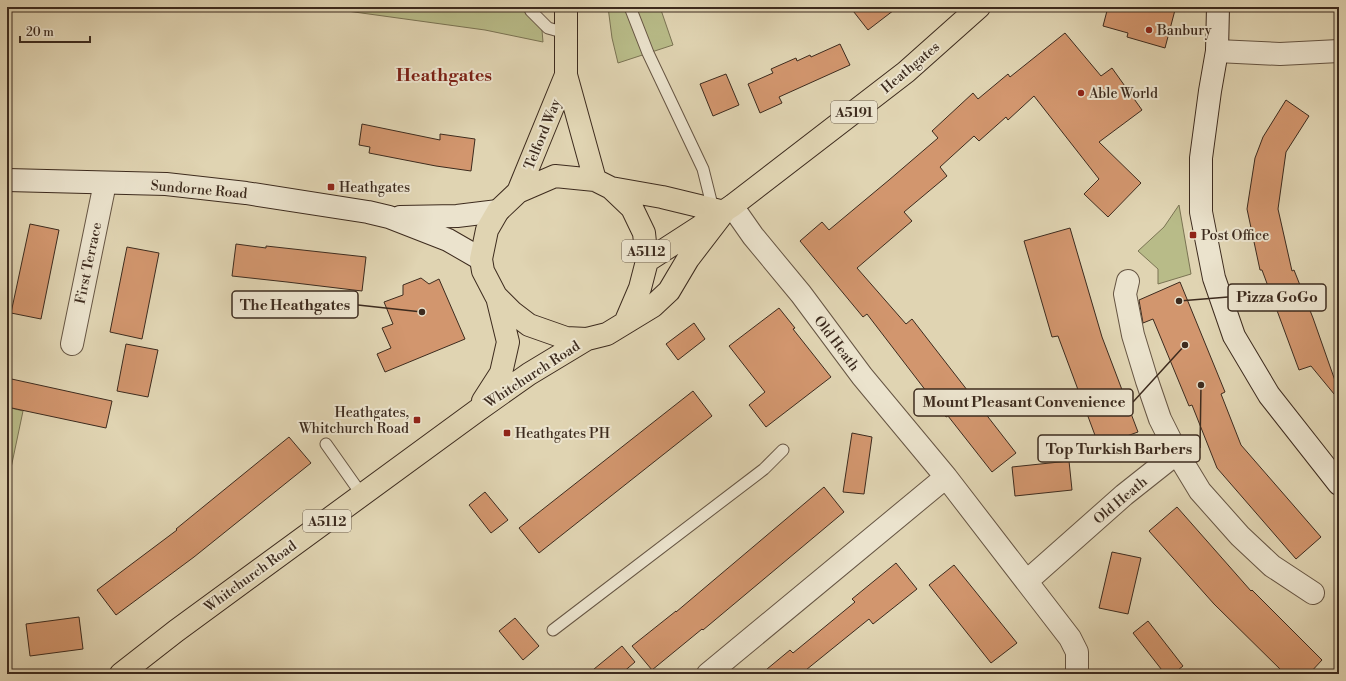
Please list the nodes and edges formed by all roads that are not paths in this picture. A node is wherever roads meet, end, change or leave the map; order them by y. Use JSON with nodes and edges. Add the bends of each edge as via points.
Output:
{"nodes":[{"id":1,"x":529,"y":7,"type":"edge"},
{"id":2,"x":566,"y":7,"type":"edge"},
{"id":3,"x":630,"y":7,"type":"edge"},
{"id":4,"x":979,"y":7,"type":"edge"},
{"id":5,"x":1218,"y":7,"type":"edge"},
{"id":6,"x":566,"y":33,"type":"junction"},
{"id":7,"x":1217,"y":51,"type":"junction"},
{"id":8,"x":1339,"y":51,"type":"edge"},
{"id":9,"x":566,"y":75,"type":"junction"},
{"id":10,"x":7,"y":180,"type":"edge"},
{"id":11,"x":105,"y":183,"type":"junction"},
{"id":12,"x":603,"y":184,"type":"junction"},
{"id":13,"x":518,"y":192,"type":"junction"},
{"id":14,"x":723,"y":209,"type":"junction"},
{"id":15,"x":498,"y":211,"type":"junction"},
{"id":16,"x":389,"y":217,"type":"junction"},
{"id":17,"x":481,"y":259,"type":"junction"},
{"id":18,"x":647,"y":261,"type":"junction"},
{"id":19,"x":1128,"y":281,"type":"dead end"},
{"id":20,"x":496,"y":296,"type":"junction"},
{"id":21,"x":625,"y":323,"type":"junction"},
{"id":22,"x":587,"y":339,"type":"junction"},
{"id":23,"x":72,"y":344,"type":"dead end"},
{"id":24,"x":478,"y":410,"type":"junction"},
{"id":25,"x":326,"y":444,"type":"dead end"},
{"id":26,"x":783,"y":450,"type":"dead end"},
{"id":27,"x":1177,"y":453,"type":"junction"},
{"id":28,"x":946,"y":477,"type":"junction"},
{"id":29,"x":1339,"y":484,"type":"edge"},
{"id":30,"x":362,"y":495,"type":"junction"},
{"id":31,"x":1027,"y":581,"type":"junction"},
{"id":32,"x":1313,"y":593,"type":"dead end"},
{"id":33,"x":553,"y":630,"type":"dead end"},
{"id":34,"x":121,"y":674,"type":"edge"},
{"id":35,"x":708,"y":674,"type":"edge"},
{"id":36,"x":1077,"y":674,"type":"edge"}],
"edges":[{"from":1,"to":6,"type":"lane","via":[[548,28]]},
{"from":2,"to":6,"type":"main road","name":"Telford Way","number":"A5112"},
{"from":3,"to":14,"type":"lane","via":[[648,54]]},
{"from":4,"to":14,"type":"main road","name":"Heathgates","number":"A5191","via":[[906,72]]},
{"from":5,"to":7,"type":"street"},
{"from":6,"to":9,"type":"main road","name":"Telford Way","number":"A5112"},
{"from":7,"to":8,"type":"street","via":[[1280,54]]},
{"from":7,"to":29,"type":"street","via":[[1201,158],[1201,212],[1214,278],[1234,336],[1269,394]]},
{"from":9,"to":12,"type":"main road","name":"Telford Way","number":"A5112"},
{"from":9,"to":13,"type":"main road","name":"Telford Way","number":"A5112"},
{"from":10,"to":11,"type":"street","name":"Sundorne Road"},
{"from":11,"to":16,"type":"street","name":"Sundorne Road","via":[[166,184],[246,193]]},
{"from":11,"to":23,"type":"street","name":"First Terrace"},
{"from":12,"to":13,"type":"main road","number":"A5112","via":[[555,176]]},
{"from":12,"to":14,"type":"main road"},
{"from":12,"to":18,"type":"main road","number":"A5112","via":[[632,208],[644,233]]},
{"from":13,"to":15,"type":"main road","number":"A5112"},
{"from":14,"to":18,"type":"main road","name":"Heathgates","number":"A5191"},
{"from":14,"to":21,"type":"main road","number":"A5191","via":[[669,291],[652,306]]},
{"from":14,"to":28,"type":"street","name":"Old Heath","via":[[753,236],[801,294],[862,376]]},
{"from":15,"to":16,"type":"street","name":"Sundorne Road","via":[[457,216]]},
{"from":15,"to":17,"type":"main road","number":"A5112","via":[[487,230]]},
{"from":16,"to":17,"type":"street","name":"Sundorne Road","via":[[448,240]]},
{"from":17,"to":20,"type":"main road","number":"A5112","via":[[483,271]]},
{"from":18,"to":21,"type":"main road","number":"A5112","via":[[640,288]]},
{"from":19,"to":27,"type":"street","via":[[1125,294],[1133,335],[1160,419]]},
{"from":20,"to":22,"type":"main road","number":"A5112","via":[[529,325],[566,338]]},
{"from":20,"to":24,"type":"main road","name":"Whitchurch Road","number":"A5112","via":[[508,342],[501,373]]},
{"from":21,"to":22,"type":"main road","number":"A5112","via":[[607,334]]},
{"from":22,"to":24,"type":"main road","name":"Whitchurch Road","number":"A5112","via":[[529,374]]},
{"from":24,"to":30,"type":"main road","name":"Whitchurch Road","number":"A5112"},
{"from":25,"to":30,"type":"lane"},
{"from":26,"to":33,"type":"lane","via":[[764,469]]},
{"from":27,"to":31,"type":"street","name":"Old Heath"},
{"from":27,"to":32,"type":"street","via":[[1200,491],[1240,536],[1272,566]]},
{"from":28,"to":31,"type":"street","name":"Old Heath"},
{"from":28,"to":35,"type":"street"},
{"from":30,"to":34,"type":"main road","name":"Whitchurch Road","number":"A5112"},
{"from":31,"to":36,"type":"street","name":"Old Heath","via":[[1070,638],[1077,652]]}]}
